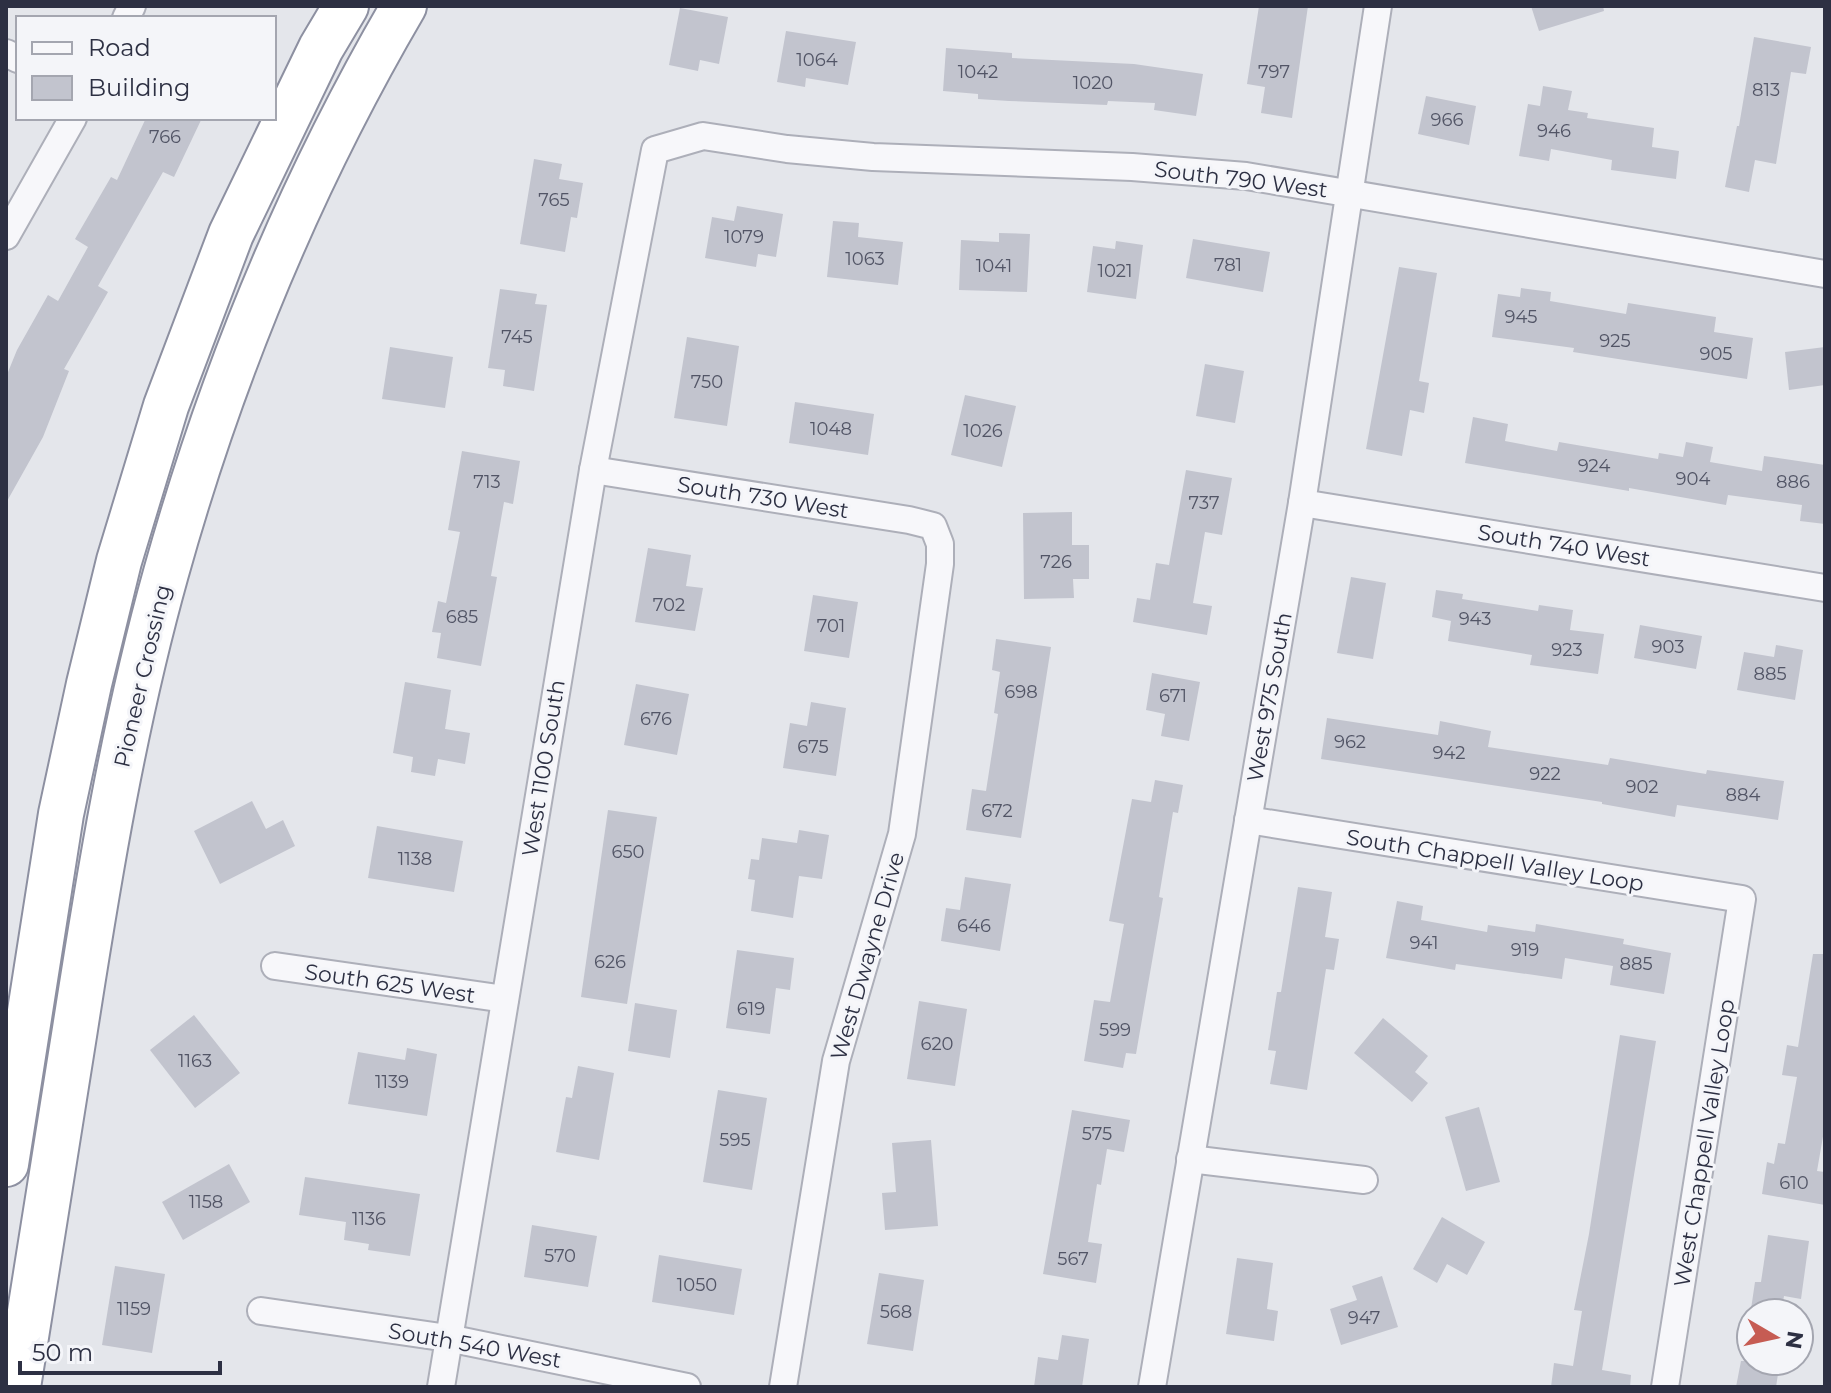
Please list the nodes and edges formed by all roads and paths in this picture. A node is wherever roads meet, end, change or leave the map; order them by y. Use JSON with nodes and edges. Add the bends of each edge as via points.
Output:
{"nodes":[{"id":1,"x":346,"y":6,"type":"edge"},
{"id":2,"x":404,"y":6,"type":"edge"},
{"id":3,"x":1378,"y":6,"type":"edge"},
{"id":4,"x":72,"y":120,"type":"edge"},
{"id":5,"x":655,"y":150,"type":"joint"},
{"id":6,"x":1350,"y":193,"type":"junction"},
{"id":7,"x":6,"y":236,"type":"edge"},
{"id":8,"x":1825,"y":274,"type":"edge"},
{"id":9,"x":593,"y":470,"type":"junction"},
{"id":10,"x":1302,"y":503,"type":"junction"},
{"id":11,"x":933,"y":526,"type":"joint"},
{"id":12,"x":1825,"y":588,"type":"edge"},
{"id":13,"x":1248,"y":820,"type":"junction"},
{"id":14,"x":1742,"y":899,"type":"joint"},
{"id":15,"x":275,"y":966,"type":"dead end"},
{"id":16,"x":505,"y":999,"type":"junction"},
{"id":17,"x":1190,"y":1159,"type":"junction"},
{"id":18,"x":6,"y":1164,"type":"edge"},
{"id":19,"x":1364,"y":1180,"type":"dead end"},
{"id":20,"x":261,"y":1311,"type":"dead end"},
{"id":21,"x":448,"y":1338,"type":"junction"},
{"id":22,"x":18,"y":1387,"type":"edge"},
{"id":23,"x":441,"y":1387,"type":"edge"},
{"id":24,"x":687,"y":1387,"type":"edge"},
{"id":25,"x":783,"y":1387,"type":"edge"},
{"id":26,"x":1152,"y":1387,"type":"edge"},
{"id":27,"x":1665,"y":1387,"type":"edge"}],
"edges":[{"from":1,"to":18,"type":"highway","via":[[231,234],[166,406],[119,561],[61,814]]},
{"from":2,"to":22,"type":"highway","name":"Pioneer Crossing","via":[[280,249],[214,418],[166,573],[106,831]]},
{"from":3,"to":6,"type":"street","name":"West 975 South"},
{"from":4,"to":7,"type":"street"},
{"from":5,"to":6,"type":"street","name":"South 790 West","via":[[703,136],[873,157],[1246,176]]},
{"from":5,"to":9,"type":"street","name":"West 1100 South"},
{"from":6,"to":8,"type":"street","name":"South 790 West"},
{"from":6,"to":10,"type":"street","name":"West 975 South"},
{"from":9,"to":11,"type":"street","name":"South 730 West"},
{"from":9,"to":16,"type":"street","name":"West 1100 South"},
{"from":10,"to":12,"type":"street","name":"South 740 West"},
{"from":10,"to":13,"type":"street","name":"West 975 South"},
{"from":11,"to":25,"type":"street","name":"West Dwayne Drive","via":[[940,564],[902,834],[836,1061]]},
{"from":13,"to":14,"type":"street","name":"South Chappell Valley Loop"},
{"from":13,"to":17,"type":"street","name":"West 975 South"},
{"from":14,"to":27,"type":"street","name":"West Chappell Valley Loop"},
{"from":15,"to":16,"type":"street","name":"South 625 West"},
{"from":16,"to":21,"type":"street","name":"West 1100 South"},
{"from":17,"to":19,"type":"street"},
{"from":17,"to":26,"type":"street","name":"West 975 South"},
{"from":20,"to":21,"type":"street","name":"South 540 West"},
{"from":21,"to":23,"type":"street","name":"West 1100 South"},
{"from":21,"to":24,"type":"street","name":"South 540 West"}]}
